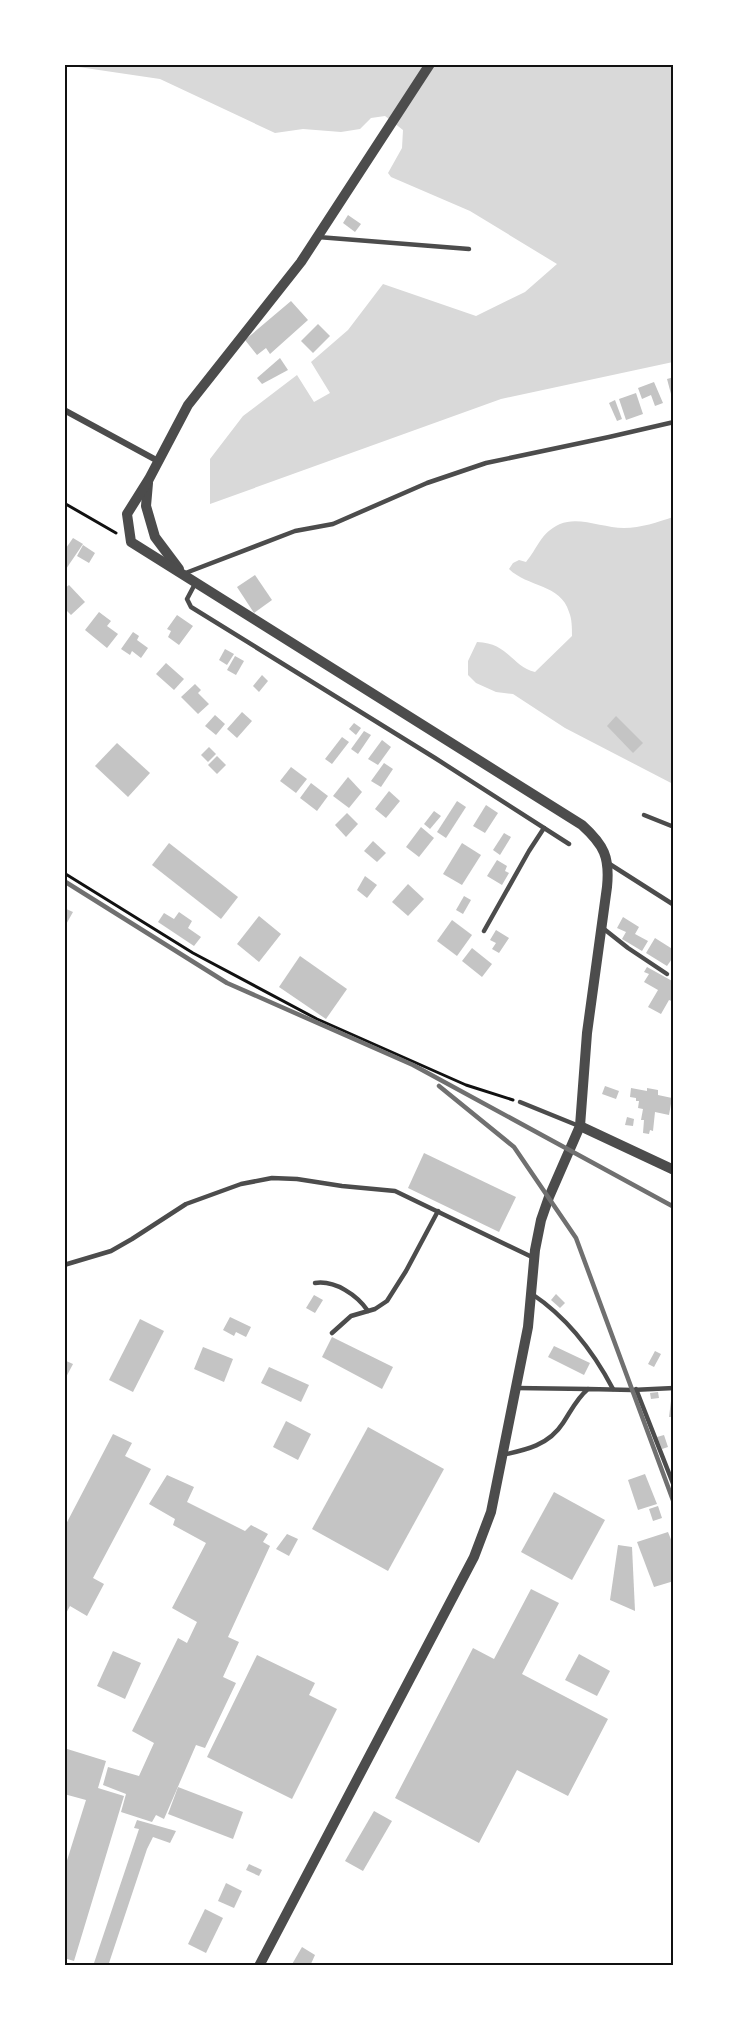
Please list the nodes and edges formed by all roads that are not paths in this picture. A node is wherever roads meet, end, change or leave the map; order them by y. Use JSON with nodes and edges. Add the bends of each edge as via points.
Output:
{"nodes":[{"id":1,"x":430,"y":64,"type":"edge"},
{"id":2,"x":318,"y":237,"type":"junction"},
{"id":3,"x":469,"y":249,"type":"dead end"},
{"id":4,"x":64,"y":410,"type":"edge"},
{"id":5,"x":674,"y":422,"type":"edge"},
{"id":6,"x":158,"y":461,"type":"junction"},
{"id":7,"x":149,"y":478,"type":"junction"},
{"id":8,"x":183,"y":574,"type":"junction"},
{"id":9,"x":196,"y":582,"type":"junction"},
{"id":10,"x":645,"y":815,"type":"dead end"},
{"id":11,"x":674,"y":827,"type":"edge"},
{"id":12,"x":544,"y":828,"type":"junction"},
{"id":13,"x":569,"y":844,"type":"dead end"},
{"id":14,"x":608,"y":863,"type":"junction"},
{"id":15,"x":674,"y":905,"type":"edge"},
{"id":16,"x":602,"y":927,"type":"junction"},
{"id":17,"x":483,"y":931,"type":"dead end"},
{"id":18,"x":667,"y":974,"type":"dead end"},
{"id":19,"x":520,"y":1102,"type":"road end"},
{"id":20,"x":580,"y":1126,"type":"junction"},
{"id":21,"x":674,"y":1170,"type":"edge"},
{"id":22,"x":438,"y":1211,"type":"junction"},
{"id":23,"x":535,"y":1258,"type":"junction"},
{"id":24,"x":64,"y":1265,"type":"edge"},
{"id":25,"x":315,"y":1283,"type":"dead end"},
{"id":26,"x":532,"y":1294,"type":"junction"},
{"id":27,"x":368,"y":1311,"type":"junction"},
{"id":28,"x":333,"y":1333,"type":"dead end"},
{"id":29,"x":516,"y":1388,"type":"junction"},
{"id":30,"x":674,"y":1388,"type":"edge"},
{"id":31,"x":588,"y":1389,"type":"junction"},
{"id":32,"x":613,"y":1389,"type":"junction"},
{"id":33,"x":636,"y":1389,"type":"junction"},
{"id":34,"x":502,"y":1455,"type":"junction"},
{"id":35,"x":674,"y":1486,"type":"edge"},
{"id":36,"x":259,"y":1965,"type":"edge"}],
"edges":[{"from":1,"to":2,"type":"street"},
{"from":2,"to":3,"type":"lane"},
{"from":2,"to":6,"type":"street","via":[[188,405]]},
{"from":4,"to":6,"type":"street"},
{"from":5,"to":8,"type":"lane","via":[[486,463],[427,483],[333,524],[296,531]]},
{"from":6,"to":7,"type":"street"},
{"from":7,"to":8,"type":"street","via":[[146,506],[156,537]]},
{"from":7,"to":8,"type":"street","via":[[127,514],[131,542]]},
{"from":8,"to":9,"type":"street"},
{"from":9,"to":12,"type":"lane","via":[[187,599],[191,607]]},
{"from":9,"to":14,"type":"street","via":[[582,825],[603,848]]},
{"from":10,"to":11,"type":"lane"},
{"from":12,"to":13,"type":"lane"},
{"from":12,"to":17,"type":"lane"},
{"from":14,"to":15,"type":"lane"},
{"from":14,"to":16,"type":"street"},
{"from":16,"to":18,"type":"lane"},
{"from":16,"to":20,"type":"street","via":[[587,1033]]},
{"from":19,"to":20,"type":"lane"},
{"from":20,"to":21,"type":"street"},
{"from":20,"to":23,"type":"street","via":[[541,1220]]},
{"from":22,"to":23,"type":"lane"},
{"from":22,"to":24,"type":"lane","via":[[386,1188],[272,1178],[241,1184],[186,1204],[111,1251]]},
{"from":22,"to":27,"type":"lane","via":[[387,1301]]},
{"from":23,"to":26,"type":"street"},
{"from":25,"to":27,"type":"lane","via":[[342,1288]]},
{"from":26,"to":29,"type":"street"},
{"from":26,"to":32,"type":"lane","via":[[552,1308],[581,1339]]},
{"from":27,"to":28,"type":"lane","via":[[351,1316]]},
{"from":29,"to":31,"type":"lane"},
{"from":29,"to":34,"type":"street"},
{"from":30,"to":33,"type":"lane"},
{"from":31,"to":32,"type":"lane"},
{"from":31,"to":34,"type":"lane","via":[[548,1439],[529,1449]]},
{"from":32,"to":33,"type":"lane"},
{"from":33,"to":35,"type":"lane"},
{"from":34,"to":36,"type":"street","via":[[491,1512],[474,1557]]}]}
